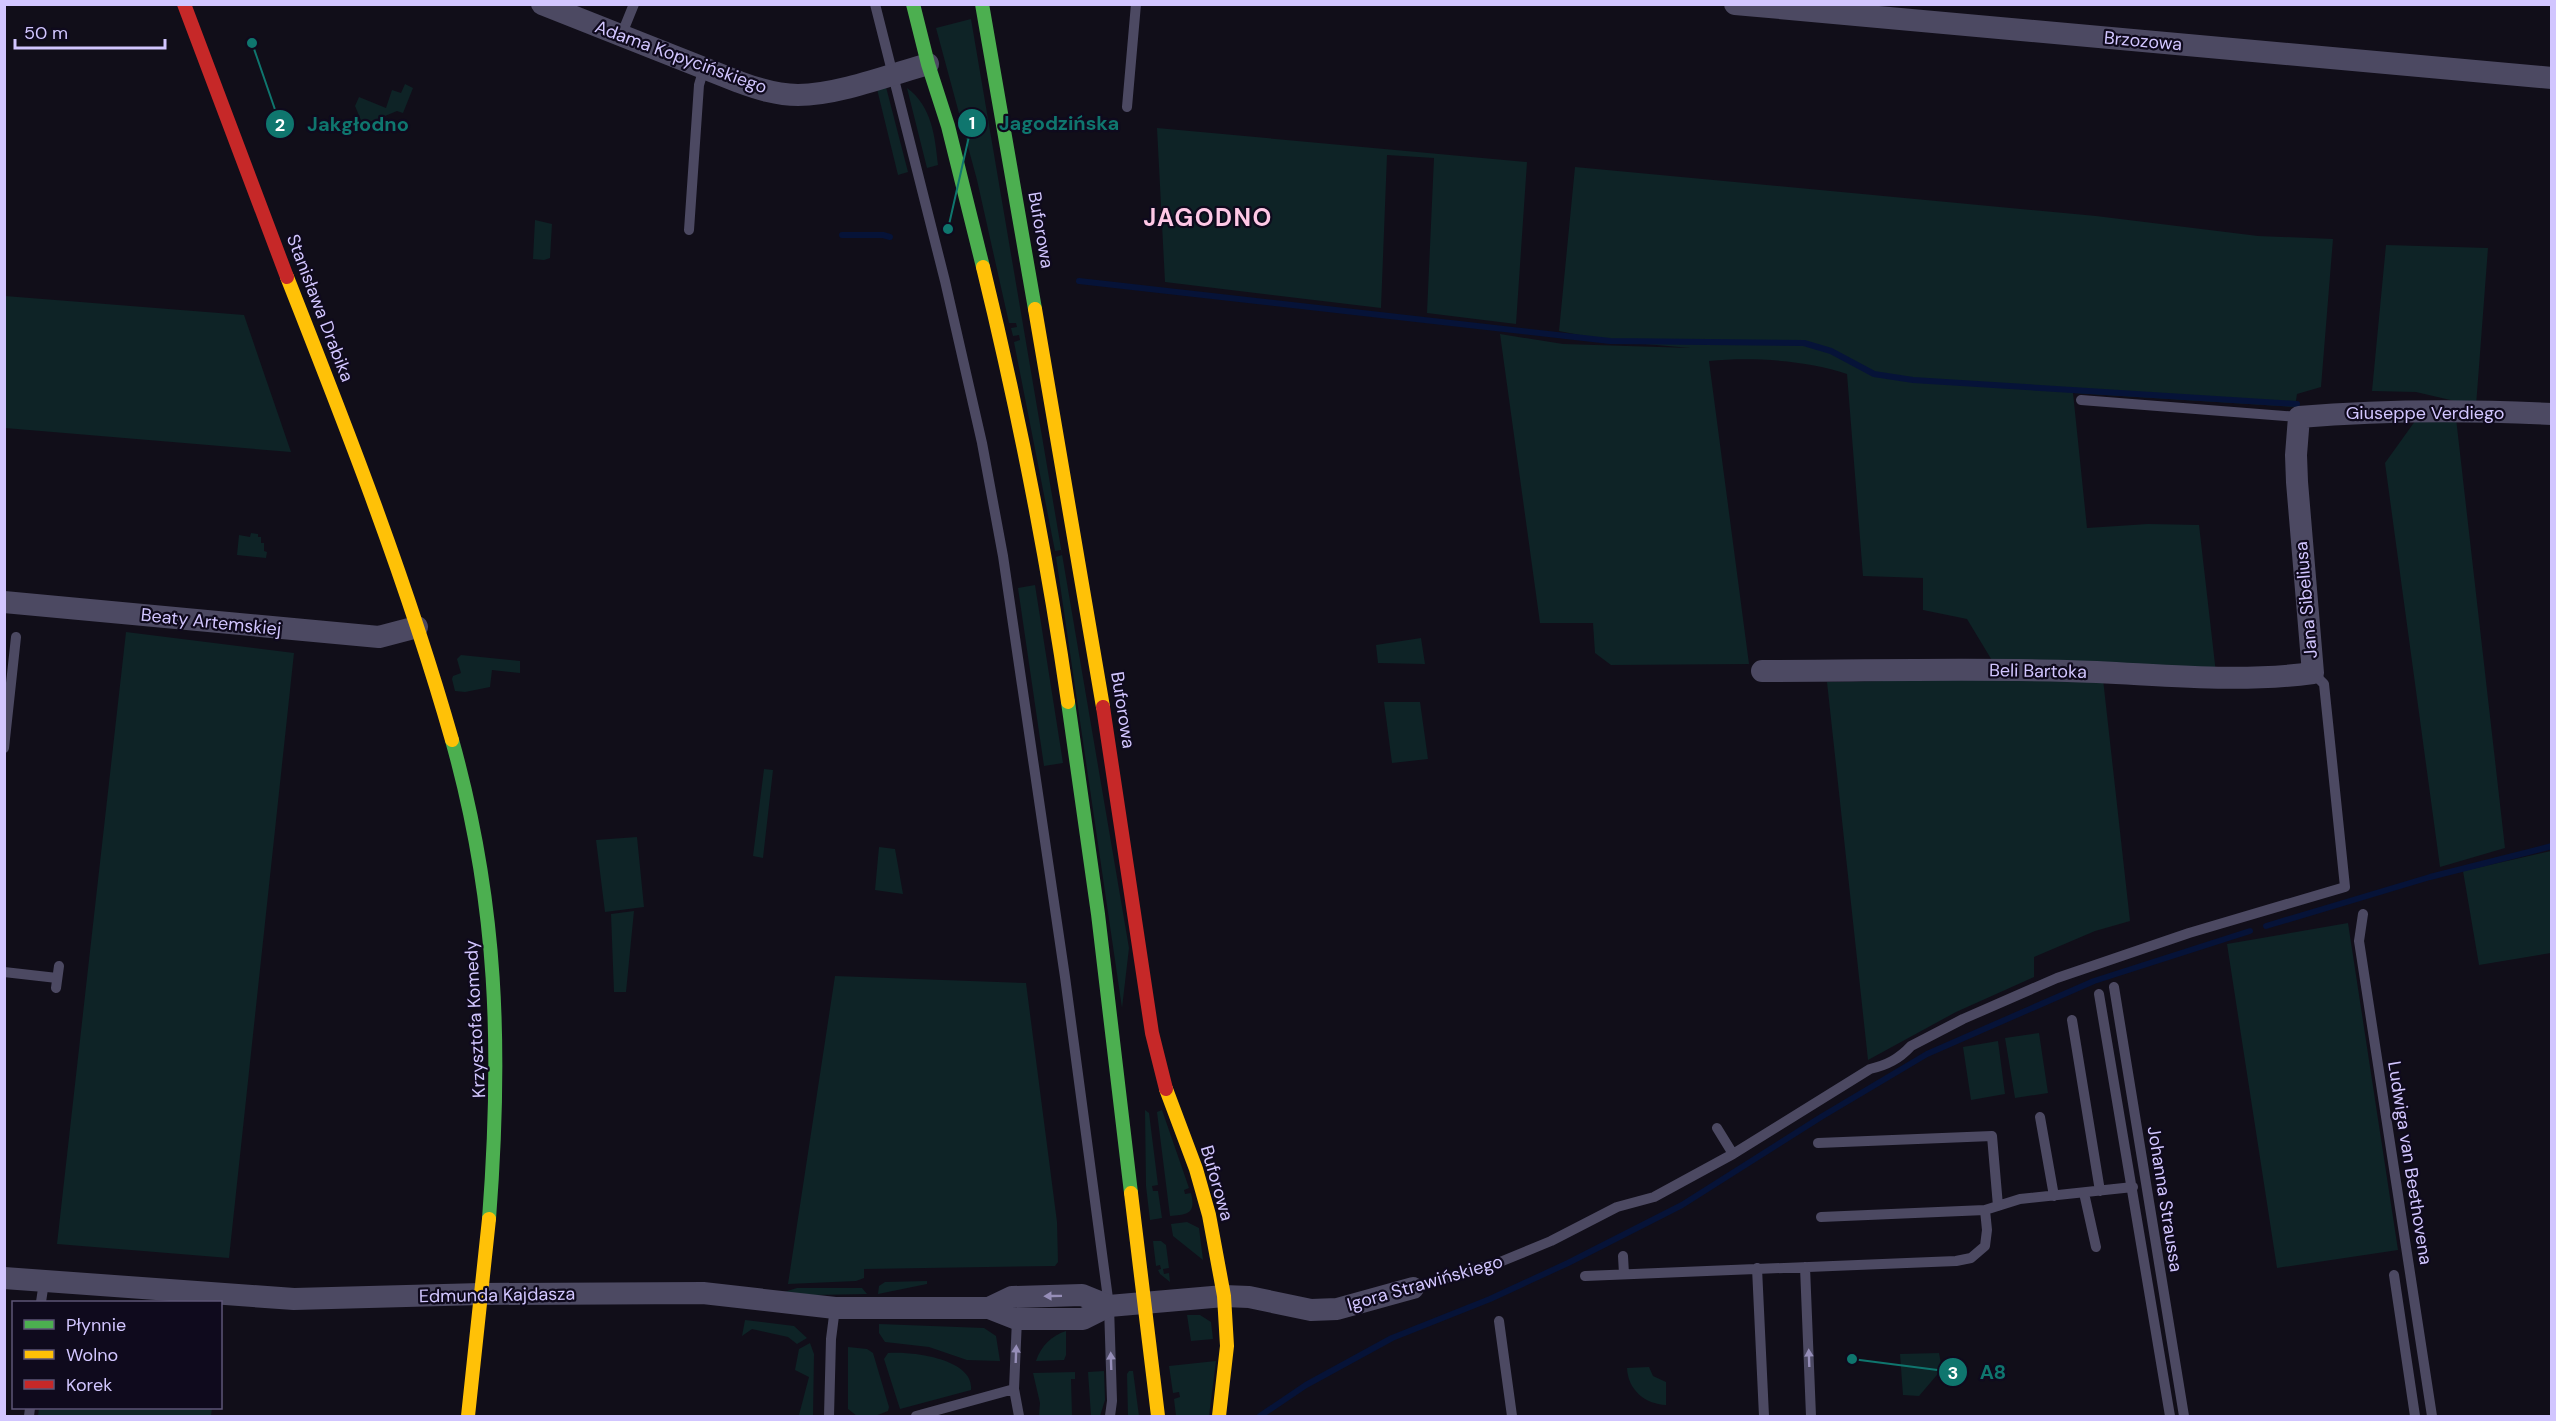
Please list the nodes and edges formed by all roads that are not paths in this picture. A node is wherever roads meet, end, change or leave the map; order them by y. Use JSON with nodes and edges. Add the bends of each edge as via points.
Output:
{"nodes":[{"id":1,"x":184,"y":4,"type":"edge"},
{"id":2,"x":542,"y":4,"type":"edge"},
{"id":3,"x":634,"y":4,"type":"edge"},
{"id":4,"x":875,"y":4,"type":"edge"},
{"id":5,"x":913,"y":4,"type":"edge"},
{"id":6,"x":982,"y":4,"type":"edge"},
{"id":7,"x":1136,"y":4,"type":"edge"},
{"id":8,"x":1735,"y":4,"type":"edge"},
{"id":9,"x":621,"y":36,"type":"junction"},
{"id":10,"x":928,"y":64,"type":"junction"},
{"id":11,"x":704,"y":68,"type":"junction"},
{"id":12,"x":893,"y":74,"type":"junction"},
{"id":13,"x":2552,"y":78,"type":"edge"},
{"id":14,"x":1127,"y":107,"type":"dead end"},
{"id":15,"x":689,"y":230,"type":"dead end"},
{"id":16,"x":2081,"y":400,"type":"dead end"},
{"id":17,"x":2552,"y":414,"type":"edge"},
{"id":18,"x":2299,"y":417,"type":"junction"},
{"id":19,"x":4,"y":602,"type":"edge"},
{"id":20,"x":417,"y":627,"type":"junction"},
{"id":21,"x":16,"y":637,"type":"dead end"},
{"id":22,"x":1762,"y":671,"type":"dead end"},
{"id":23,"x":2313,"y":673,"type":"junction"},
{"id":24,"x":4,"y":748,"type":"edge"},
{"id":25,"x":2345,"y":887,"type":"joint"},
{"id":26,"x":2363,"y":914,"type":"dead end"},
{"id":27,"x":59,"y":966,"type":"dead end"},
{"id":28,"x":4,"y":972,"type":"edge"},
{"id":29,"x":2114,"y":987,"type":"dead end"},
{"id":30,"x":2099,"y":994,"type":"dead end"},
{"id":31,"x":2072,"y":1020,"type":"dead end"},
{"id":32,"x":2040,"y":1117,"type":"dead end"},
{"id":33,"x":1717,"y":1128,"type":"dead end"},
{"id":34,"x":1818,"y":1143,"type":"dead end"},
{"id":35,"x":1733,"y":1154,"type":"junction"},
{"id":36,"x":2133,"y":1187,"type":"junction"},
{"id":37,"x":2100,"y":1191,"type":"junction"},
{"id":38,"x":2084,"y":1193,"type":"junction"},
{"id":39,"x":2054,"y":1196,"type":"junction"},
{"id":40,"x":1998,"y":1206,"type":"junction"},
{"id":41,"x":1985,"y":1210,"type":"junction"},
{"id":42,"x":1821,"y":1217,"type":"dead end"},
{"id":43,"x":2096,"y":1247,"type":"dead end"},
{"id":44,"x":1623,"y":1256,"type":"dead end"},
{"id":45,"x":1757,"y":1268,"type":"junction"},
{"id":46,"x":1805,"y":1268,"type":"junction"},
{"id":47,"x":1624,"y":1274,"type":"junction"},
{"id":48,"x":2394,"y":1275,"type":"dead end"},
{"id":49,"x":1585,"y":1276,"type":"dead end"},
{"id":50,"x":4,"y":1278,"type":"edge"},
{"id":51,"x":1413,"y":1288,"type":"joint"},
{"id":52,"x":43,"y":1292,"type":"edge"},
{"id":53,"x":481,"y":1294,"type":"junction"},
{"id":54,"x":1224,"y":1296,"type":"junction"},
{"id":55,"x":1144,"y":1304,"type":"junction"},
{"id":56,"x":1109,"y":1306,"type":"junction"},
{"id":57,"x":835,"y":1308,"type":"junction"},
{"id":58,"x":989,"y":1308,"type":"junction"},
{"id":59,"x":1017,"y":1319,"type":"junction"},
{"id":60,"x":1499,"y":1321,"type":"dead end"},
{"id":61,"x":1014,"y":1389,"type":"junction"},
{"id":62,"x":468,"y":1416,"type":"edge"},
{"id":63,"x":830,"y":1416,"type":"edge"},
{"id":64,"x":916,"y":1416,"type":"edge"},
{"id":65,"x":1018,"y":1416,"type":"edge"},
{"id":66,"x":1110,"y":1416,"type":"edge"},
{"id":67,"x":1158,"y":1416,"type":"edge"},
{"id":68,"x":1219,"y":1416,"type":"edge"},
{"id":69,"x":1512,"y":1416,"type":"edge"},
{"id":70,"x":1764,"y":1416,"type":"edge"},
{"id":71,"x":1811,"y":1416,"type":"edge"},
{"id":72,"x":2170,"y":1416,"type":"edge"},
{"id":73,"x":2184,"y":1416,"type":"edge"},
{"id":74,"x":2415,"y":1416,"type":"edge"},
{"id":75,"x":2432,"y":1416,"type":"edge"}],
"edges":[{"from":1,"to":20,"type":"street","name":"Stanisława Drabika","via":[[359,459]]},
{"from":2,"to":9,"type":"street","name":"Adama Kopycińskiego"},
{"from":3,"to":9,"type":"lane"},
{"from":4,"to":12,"type":"lane"},
{"from":5,"to":10,"type":"street"},
{"from":6,"to":54,"type":"street","name":"Buforowa","via":[[1096,657],[1152,1032],[1169,1099],[1209,1215]]},
{"from":7,"to":14,"type":"lane"},
{"from":8,"to":13,"type":"street","name":"Brzozowa"},
{"from":9,"to":11,"type":"street","name":"Adama Kopycińskiego"},
{"from":10,"to":12,"type":"street","name":"Adama Kopycińskiego"},
{"from":10,"to":55,"type":"street","via":[[948,126],[995,317],[1042,547],[1096,902]]},
{"from":11,"to":12,"type":"street","name":"Adama Kopycińskiego","via":[[760,90],[799,95]]},
{"from":11,"to":15,"type":"lane","via":[[699,85]]},
{"from":12,"to":56,"type":"lane","via":[[945,281],[1001,545]]},
{"from":16,"to":18,"type":"lane"},
{"from":17,"to":18,"type":"street","name":"Giuseppe Verdiego","via":[[2410,411]]},
{"from":18,"to":23,"type":"street","name":"Jana Sibeliusa","via":[[2297,482]]},
{"from":19,"to":20,"type":"street","name":"Beaty Artemskiej","via":[[379,637]]},
{"from":20,"to":53,"type":"street","name":"Krzysztofa Komedy","via":[[470,802],[485,891],[496,999],[495,1158]]},
{"from":21,"to":24,"type":"lane"},
{"from":22,"to":23,"type":"street","name":"Beli Bartoka","via":[[2067,671],[2267,678]]},
{"from":23,"to":25,"type":"lane","name":"Jana Sibeliusa","via":[[2324,684]]},
{"from":25,"to":35,"type":"lane","name":"Igora Strawińskiego","via":[[2151,945],[2025,991],[1911,1046],[1901,1057],[1870,1069]]},
{"from":26,"to":75,"type":"lane","name":"Ludwiga van Beethovena","via":[[2360,941]]},
{"from":27,"to":28,"type":"lane","via":[[57,983]]},
{"from":29,"to":73,"type":"lane","name":"Johanna Straussa"},
{"from":30,"to":36,"type":"lane","name":"Johanna Straussa"},
{"from":31,"to":37,"type":"lane"},
{"from":32,"to":39,"type":"lane"},
{"from":33,"to":35,"type":"lane"},
{"from":34,"to":40,"type":"lane","via":[[1992,1136]]},
{"from":35,"to":51,"type":"lane","name":"Igora Strawińskiego","via":[[1654,1197],[1617,1207],[1551,1241],[1500,1262]]},
{"from":36,"to":37,"type":"lane"},
{"from":36,"to":72,"type":"lane","name":"Johanna Straussa"},
{"from":37,"to":38,"type":"lane"},
{"from":38,"to":39,"type":"lane"},
{"from":38,"to":43,"type":"lane"},
{"from":39,"to":40,"type":"lane","via":[[2020,1199]]},
{"from":40,"to":41,"type":"lane"},
{"from":41,"to":42,"type":"lane"},
{"from":41,"to":46,"type":"lane","via":[[1985,1246],[1971,1258],[1956,1262]]},
{"from":44,"to":47,"type":"lane"},
{"from":45,"to":46,"type":"lane"},
{"from":45,"to":47,"type":"lane"},
{"from":45,"to":70,"type":"lane"},
{"from":71,"to":46,"type":"lane","one_way":true},
{"from":47,"to":49,"type":"lane"},
{"from":48,"to":74,"type":"lane"},
{"from":50,"to":52,"type":"street","name":"Edmunda Kajdasza"},
{"from":51,"to":54,"type":"street","name":"Igora Strawińskiego","via":[[1328,1309]]},
{"from":52,"to":53,"type":"street","name":"Edmunda Kajdasza","via":[[185,1290],[294,1299]]},
{"from":53,"to":57,"type":"street","name":"Edmunda Kajdasza","via":[[703,1293]]},
{"from":53,"to":62,"type":"street","name":"Krzysztofa Komedy"},
{"from":54,"to":55,"type":"street","name":"Edmunda Kajdasza"},
{"from":54,"to":68,"type":"street","name":"Buforowa","via":[[1227,1346]]},
{"from":55,"to":56,"type":"street","name":"Edmunda Kajdasza"},
{"from":55,"to":67,"type":"street"},
{"from":56,"to":58,"type":"street","name":"Edmunda Kajdasza","one_way":true,"via":[[1082,1295],[1012,1297]]},
{"from":56,"to":59,"type":"street","name":"Edmunda Kajdasza","via":[[1083,1319]]},
{"from":66,"to":56,"type":"lane","one_way":true},
{"from":57,"to":58,"type":"street","name":"Edmunda Kajdasza"},
{"from":57,"to":63,"type":"lane"},
{"from":58,"to":59,"type":"street","name":"Edmunda Kajdasza"},
{"from":61,"to":59,"type":"lane","one_way":true},
{"from":60,"to":69,"type":"lane"},
{"from":61,"to":64,"type":"lane"},
{"from":61,"to":65,"type":"lane"}]}
